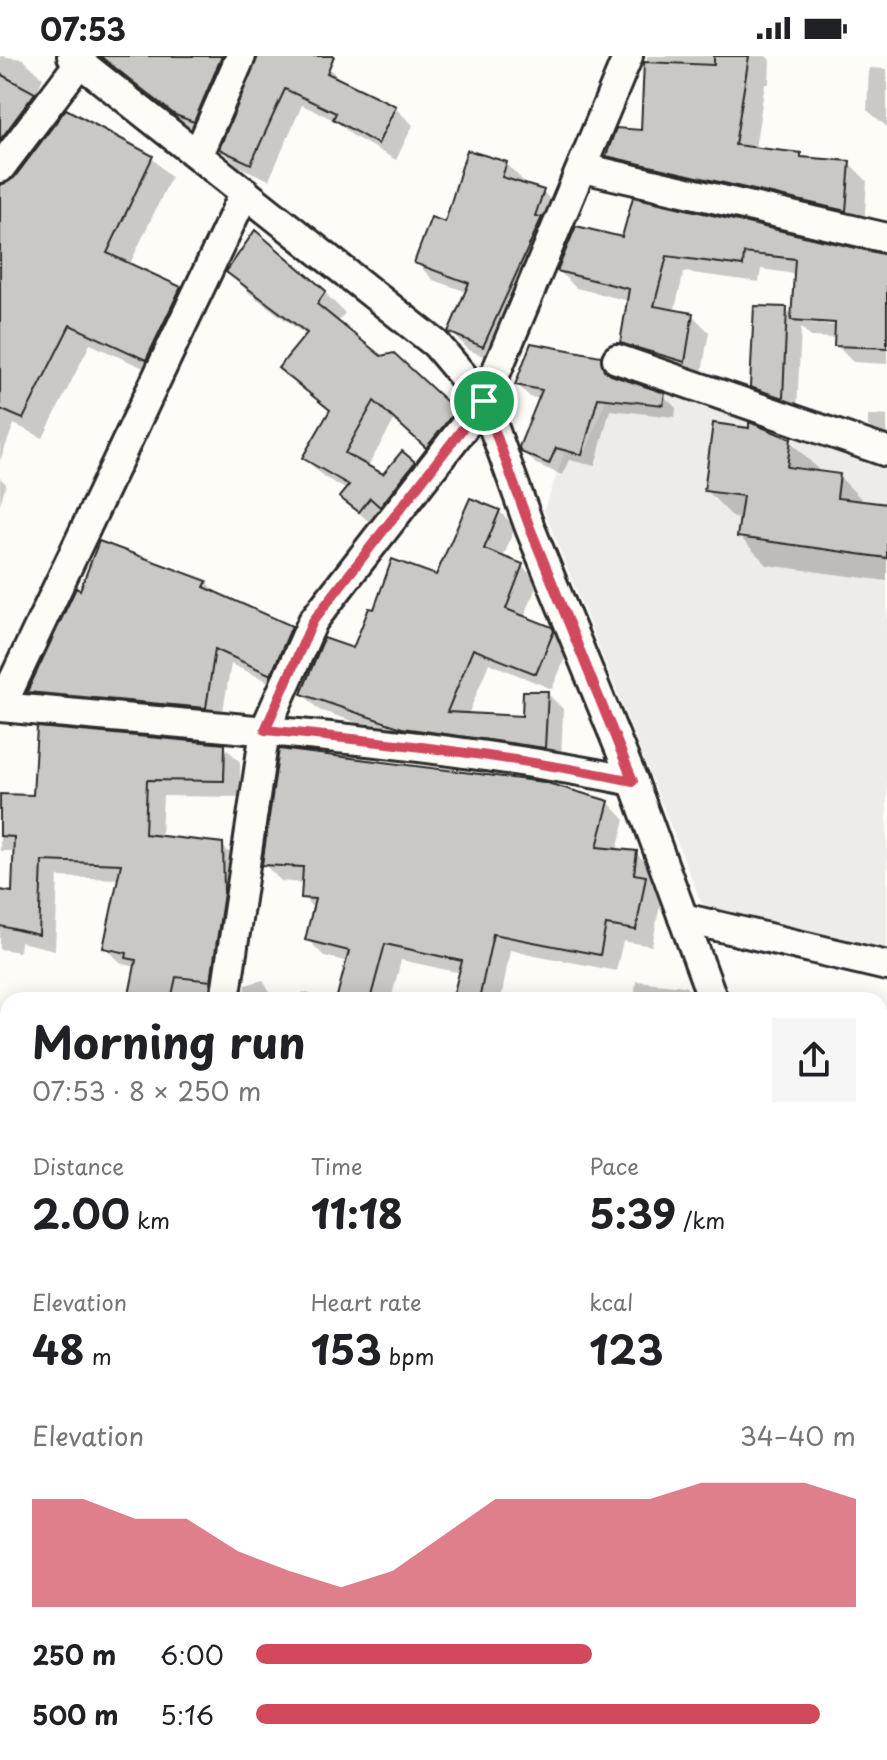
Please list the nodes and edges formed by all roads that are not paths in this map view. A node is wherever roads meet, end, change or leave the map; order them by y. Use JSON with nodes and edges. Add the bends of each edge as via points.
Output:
{"nodes":[{"id":1,"x":241,"y":56,"type":"edge"},
{"id":2,"x":628,"y":56,"type":"edge"},
{"id":3,"x":76,"y":59,"type":"edge"},
{"id":4,"x":198,"y":154,"type":"junction"},
{"id":5,"x":0,"y":168,"type":"edge"},
{"id":6,"x":583,"y":168,"type":"junction"},
{"id":7,"x":245,"y":192,"type":"junction"},
{"id":8,"x":887,"y":238,"type":"edge"},
{"id":9,"x":617,"y":359,"type":"dead end"},
{"id":10,"x":484,"y":401,"type":"junction"},
{"id":11,"x":887,"y":452,"type":"edge"},
{"id":12,"x":1,"y":707,"type":"edge"},
{"id":13,"x":265,"y":730,"type":"junction"},
{"id":14,"x":633,"y":781,"type":"junction"},
{"id":15,"x":683,"y":918,"type":"junction"},
{"id":16,"x":887,"y":966,"type":"edge"},
{"id":17,"x":226,"y":992,"type":"edge"},
{"id":18,"x":710,"y":992,"type":"edge"}],
"edges":[{"from":1,"to":4,"type":"street"},
{"from":2,"to":6,"type":"street"},
{"from":3,"to":4,"type":"street"},
{"from":3,"to":5,"type":"street"},
{"from":4,"to":7,"type":"street"},
{"from":6,"to":8,"type":"street"},
{"from":6,"to":10,"type":"street"},
{"from":7,"to":10,"type":"street","via":[[436,344]]},
{"from":7,"to":12,"type":"street"},
{"from":9,"to":11,"type":"street"},
{"from":10,"to":13,"type":"street","via":[[313,621]]},
{"from":10,"to":14,"type":"street"},
{"from":12,"to":13,"type":"street"},
{"from":13,"to":14,"type":"street","via":[[400,743]]},
{"from":13,"to":17,"type":"street"},
{"from":14,"to":15,"type":"street"},
{"from":15,"to":16,"type":"street"},
{"from":15,"to":18,"type":"street"}]}
